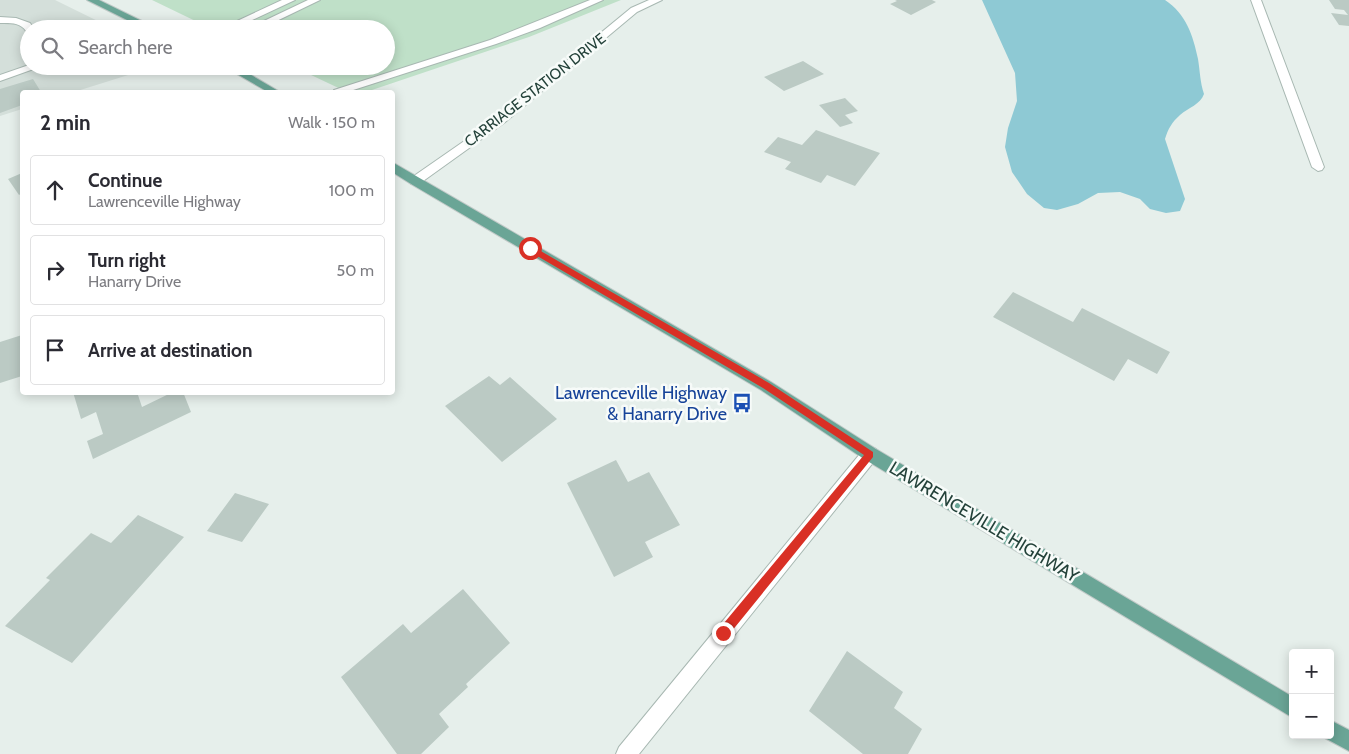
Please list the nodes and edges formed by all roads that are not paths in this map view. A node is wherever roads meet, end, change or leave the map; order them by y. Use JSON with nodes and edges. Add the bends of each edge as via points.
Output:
{"nodes":[{"id":1,"x":92,"y":0,"type":"edge"},
{"id":2,"x":290,"y":0,"type":"edge"},
{"id":3,"x":315,"y":0,"type":"edge"},
{"id":4,"x":598,"y":0,"type":"edge"},
{"id":5,"x":657,"y":0,"type":"edge"},
{"id":6,"x":1256,"y":0,"type":"edge"},
{"id":7,"x":0,"y":20,"type":"edge"},
{"id":8,"x":134,"y":20,"type":"edge"},
{"id":9,"x":245,"y":20,"type":"edge"},
{"id":10,"x":272,"y":20,"type":"edge"},
{"id":11,"x":20,"y":22,"type":"edge"},
{"id":12,"x":20,"y":72,"type":"edge"},
{"id":13,"x":395,"y":74,"type":"edge"},
{"id":14,"x":244,"y":75,"type":"edge"},
{"id":15,"x":391,"y":75,"type":"edge"},
{"id":16,"x":0,"y":78,"type":"edge"},
{"id":17,"x":271,"y":90,"type":"edge"},
{"id":18,"x":344,"y":90,"type":"edge"},
{"id":19,"x":1318,"y":167,"type":"dead end"},
{"id":20,"x":395,"y":168,"type":"edge"},
{"id":21,"x":415,"y":181,"type":"junction"},
{"id":22,"x":870,"y":454,"type":"junction"},
{"id":23,"x":1289,"y":706,"type":"edge"},
{"id":24,"x":1334,"y":732,"type":"edge"},
{"id":25,"x":1349,"y":741,"type":"edge"},
{"id":26,"x":626,"y":754,"type":"edge"}],
"edges":[{"from":1,"to":8,"type":"main road"},
{"from":2,"to":9,"type":"street"},
{"from":3,"to":10,"type":"street"},
{"from":4,"to":13,"type":"street","via":[[493,42]]},
{"from":5,"to":21,"type":"street","name":"CARRIAGE STATION DRIVE","via":[[634,10],[500,121]]},
{"from":6,"to":19,"type":"street"},
{"from":7,"to":11,"type":"street"},
{"from":12,"to":16,"type":"street"},
{"from":14,"to":17,"type":"main road"},
{"from":15,"to":18,"type":"street"},
{"from":20,"to":21,"type":"main road","name":"LAWRENCEVILLE HIGHWAY"},
{"from":21,"to":22,"type":"main road","name":"LAWRENCEVILLE HIGHWAY","via":[[766,386]]},
{"from":22,"to":23,"type":"main road","name":"LAWRENCEVILLE HIGHWAY"},
{"from":22,"to":26,"type":"street"},
{"from":24,"to":25,"type":"main road"}]}
